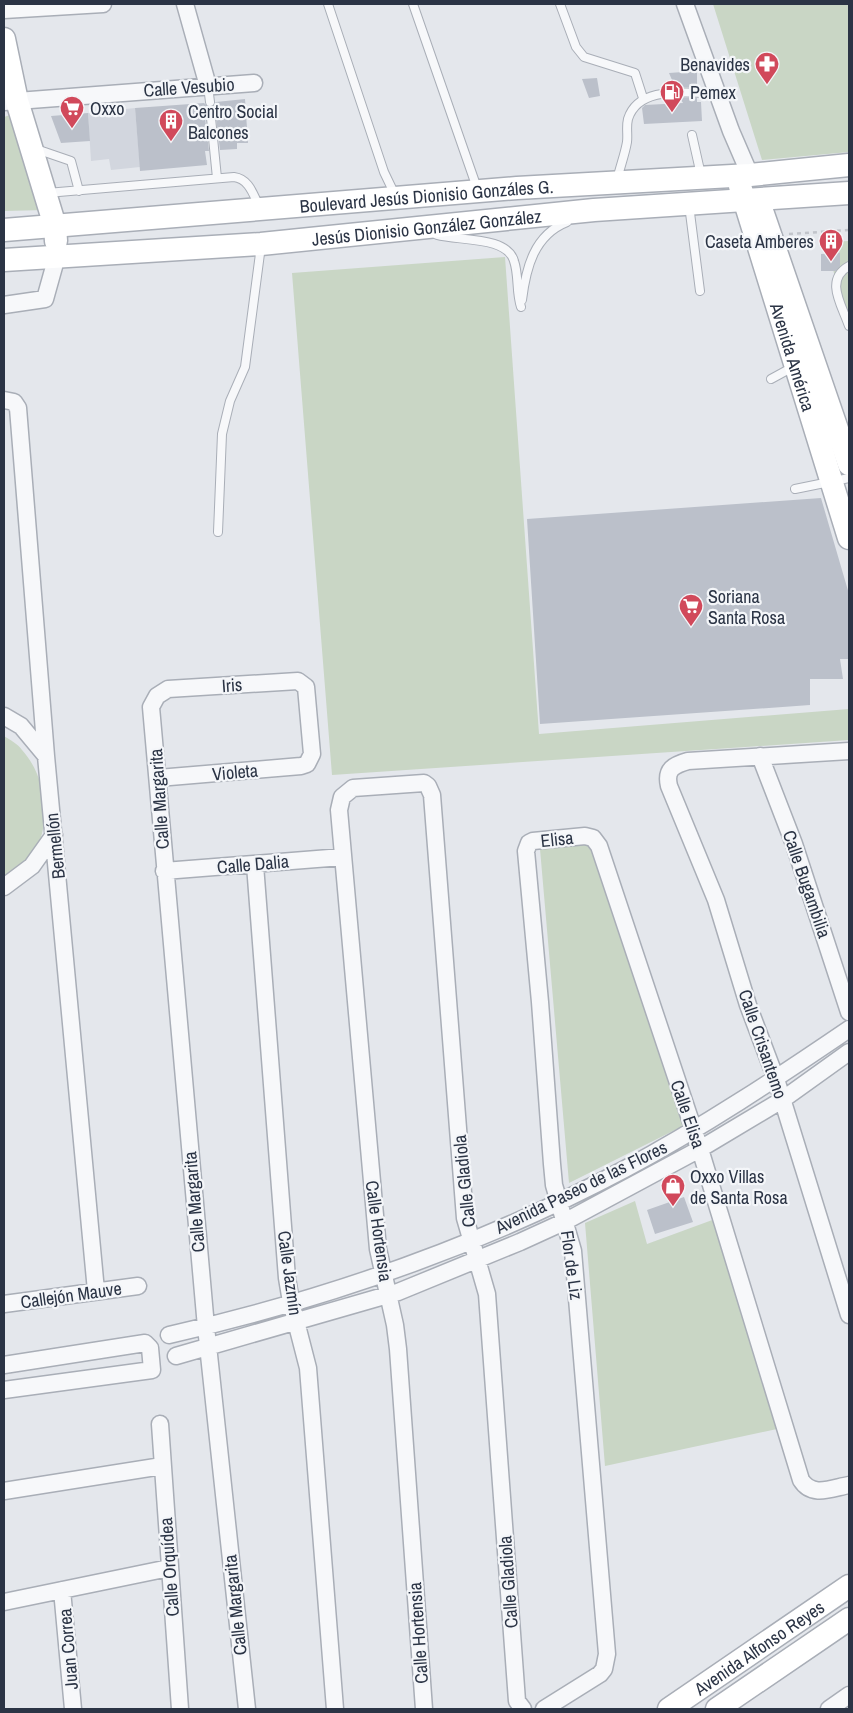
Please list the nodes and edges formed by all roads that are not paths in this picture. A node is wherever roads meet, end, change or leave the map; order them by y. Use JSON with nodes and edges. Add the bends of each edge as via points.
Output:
{"nodes":[{"id":1,"x":103,"y":4,"type":"edge"},
{"id":2,"x":185,"y":4,"type":"edge"},
{"id":3,"x":328,"y":4,"type":"edge"},
{"id":4,"x":413,"y":4,"type":"edge"},
{"id":5,"x":560,"y":4,"type":"edge"},
{"id":6,"x":685,"y":4,"type":"edge"},
{"id":7,"x":4,"y":10,"type":"edge"},
{"id":8,"x":4,"y":39,"type":"edge"},
{"id":9,"x":254,"y":83,"type":"dead end"},
{"id":10,"x":717,"y":93,"type":"junction"},
{"id":11,"x":209,"y":94,"type":"junction"},
{"id":12,"x":643,"y":98,"type":"junction"},
{"id":13,"x":10,"y":101,"type":"edge"},
{"id":14,"x":211,"y":118,"type":"dead end"},
{"id":15,"x":692,"y":135,"type":"dead end"},
{"id":16,"x":32,"y":148,"type":"junction"},
{"id":17,"x":849,"y":165,"type":"edge"},
{"id":18,"x":743,"y":169,"type":"junction"},
{"id":19,"x":217,"y":178,"type":"junction"},
{"id":20,"x":702,"y":178,"type":"junction"},
{"id":21,"x":617,"y":182,"type":"junction"},
{"id":22,"x":79,"y":191,"type":"junction"},
{"id":23,"x":479,"y":192,"type":"junction"},
{"id":24,"x":46,"y":193,"type":"junction"},
{"id":25,"x":849,"y":193,"type":"edge"},
{"id":26,"x":397,"y":198,"type":"junction"},
{"id":27,"x":750,"y":200,"type":"junction"},
{"id":28,"x":689,"y":203,"type":"junction"},
{"id":29,"x":261,"y":210,"type":"junction"},
{"id":30,"x":594,"y":210,"type":"junction"},
{"id":31,"x":55,"y":226,"type":"junction"},
{"id":32,"x":424,"y":229,"type":"junction"},
{"id":33,"x":4,"y":230,"type":"edge"},
{"id":34,"x":261,"y":244,"type":"junction"},
{"id":35,"x":56,"y":256,"type":"junction"},
{"id":36,"x":4,"y":260,"type":"edge"},
{"id":37,"x":849,"y":266,"type":"edge"},
{"id":38,"x":700,"y":291,"type":"dead end"},
{"id":39,"x":4,"y":305,"type":"edge"},
{"id":40,"x":849,"y":326,"type":"edge"},
{"id":41,"x":794,"y":366,"type":"junction"},
{"id":42,"x":771,"y":379,"type":"dead end"},
{"id":43,"x":9,"y":401,"type":"edge"},
{"id":44,"x":849,"y":464,"type":"edge"},
{"id":45,"x":840,"y":481,"type":"edge"},
{"id":46,"x":795,"y":489,"type":"dead end"},
{"id":47,"x":218,"y":532,"type":"dead end"},
{"id":48,"x":849,"y":538,"type":"edge"},
{"id":49,"x":157,"y":696,"type":"joint"},
{"id":50,"x":4,"y":716,"type":"edge"},
{"id":51,"x":849,"y":751,"type":"edge"},
{"id":52,"x":46,"y":756,"type":"junction"},
{"id":53,"x":760,"y":756,"type":"junction"},
{"id":54,"x":310,"y":760,"type":"joint"},
{"id":55,"x":158,"y":778,"type":"junction"},
{"id":56,"x":353,"y":788,"type":"joint"},
{"id":57,"x":54,"y":835,"type":"junction"},
{"id":58,"x":597,"y":842,"type":"joint"},
{"id":59,"x":526,"y":855,"type":"joint"},
{"id":60,"x":342,"y":856,"type":"junction"},
{"id":61,"x":255,"y":864,"type":"junction"},
{"id":62,"x":164,"y":871,"type":"junction"},
{"id":63,"x":4,"y":887,"type":"edge"},
{"id":64,"x":849,"y":1012,"type":"edge"},
{"id":65,"x":849,"y":1029,"type":"edge"},
{"id":66,"x":849,"y":1052,"type":"edge"},
{"id":67,"x":776,"y":1079,"type":"junction"},
{"id":68,"x":782,"y":1100,"type":"junction"},
{"id":69,"x":692,"y":1130,"type":"junction"},
{"id":70,"x":700,"y":1150,"type":"junction"},
{"id":71,"x":559,"y":1202,"type":"junction"},
{"id":72,"x":566,"y":1221,"type":"junction"},
{"id":73,"x":471,"y":1240,"type":"junction"},
{"id":74,"x":476,"y":1261,"type":"junction"},
{"id":75,"x":382,"y":1276,"type":"junction"},
{"id":76,"x":138,"y":1286,"type":"dead end"},
{"id":77,"x":96,"y":1290,"type":"junction"},
{"id":78,"x":388,"y":1294,"type":"junction"},
{"id":79,"x":291,"y":1302,"type":"junction"},
{"id":80,"x":4,"y":1304,"type":"edge"},
{"id":81,"x":849,"y":1315,"type":"edge"},
{"id":82,"x":296,"y":1321,"type":"junction"},
{"id":83,"x":206,"y":1326,"type":"junction"},
{"id":84,"x":169,"y":1335,"type":"dead end"},
{"id":85,"x":208,"y":1347,"type":"junction"},
{"id":86,"x":176,"y":1356,"type":"dead end"},
{"id":87,"x":4,"y":1365,"type":"edge"},
{"id":88,"x":4,"y":1390,"type":"edge"},
{"id":89,"x":160,"y":1424,"type":"dead end"},
{"id":90,"x":162,"y":1466,"type":"junction"},
{"id":91,"x":849,"y":1485,"type":"edge"},
{"id":92,"x":4,"y":1491,"type":"edge"},
{"id":93,"x":169,"y":1568,"type":"junction"},
{"id":94,"x":849,"y":1586,"type":"edge"},
{"id":95,"x":62,"y":1590,"type":"junction"},
{"id":96,"x":4,"y":1602,"type":"edge"},
{"id":97,"x":849,"y":1619,"type":"edge"},
{"id":98,"x":849,"y":1695,"type":"edge"},
{"id":99,"x":73,"y":1709,"type":"edge"},
{"id":100,"x":180,"y":1709,"type":"edge"},
{"id":101,"x":247,"y":1709,"type":"edge"},
{"id":102,"x":335,"y":1709,"type":"edge"},
{"id":103,"x":424,"y":1709,"type":"edge"},
{"id":104,"x":523,"y":1709,"type":"edge"},
{"id":105,"x":544,"y":1709,"type":"edge"},
{"id":106,"x":669,"y":1709,"type":"edge"},
{"id":107,"x":717,"y":1709,"type":"edge"},
{"id":108,"x":831,"y":1709,"type":"edge"}],
"edges":[{"from":1,"to":7,"type":"street"},
{"from":2,"to":11,"type":"street"},
{"from":3,"to":26,"type":"lane","via":[[384,172]]},
{"from":4,"to":23,"type":"lane"},
{"from":5,"to":12,"type":"lane","via":[[576,47],[584,57],[635,73]]},
{"from":6,"to":10,"type":"street"},
{"from":8,"to":13,"type":"main road"},
{"from":9,"to":11,"type":"street","name":"Calle Vesubio"},
{"from":10,"to":12,"type":"lane"},
{"from":10,"to":18,"type":"street"},
{"from":11,"to":13,"type":"street","name":"Calle Vesubio"},
{"from":12,"to":21,"type":"lane","via":[[629,118]]},
{"from":13,"to":16,"type":"main road"},
{"from":14,"to":19,"type":"lane"},
{"from":15,"to":20,"type":"lane"},
{"from":16,"to":22,"type":"lane","via":[[71,161]]},
{"from":16,"to":24,"type":"main road"},
{"from":17,"to":18,"type":"main road","name":"Boulevard Jesús Dionisio Gonzáles G."},
{"from":18,"to":20,"type":"main road","name":"Boulevard Jesús Dionisio Gonzáles G."},
{"from":18,"to":27,"type":"main road","name":"Avenida América"},
{"from":19,"to":22,"type":"lane"},
{"from":19,"to":29,"type":"lane","via":[[242,179]]},
{"from":20,"to":21,"type":"main road","name":"Boulevard Jesús Dionisio Gonzáles G."},
{"from":21,"to":23,"type":"main road","name":"Boulevard Jesús Dionisio Gonzáles G."},
{"from":22,"to":24,"type":"lane"},
{"from":23,"to":26,"type":"main road","name":"Boulevard Jesús Dionisio Gonzáles G."},
{"from":24,"to":31,"type":"main road"},
{"from":25,"to":27,"type":"main road","name":"Jesús Dionisio González González"},
{"from":26,"to":29,"type":"main road","name":"Boulevard Jesús Dionisio Gonzáles G."},
{"from":27,"to":28,"type":"main road","name":"Jesús Dionisio González González"},
{"from":27,"to":41,"type":"main road","name":"Avenida América"},
{"from":27,"to":44,"type":"main road","name":"Avenida América","via":[[770,236]]},
{"from":28,"to":30,"type":"main road","name":"Jesús Dionisio González González"},
{"from":28,"to":38,"type":"lane"},
{"from":29,"to":31,"type":"main road","name":"Boulevard Jesús Dionisio Gonzáles G."},
{"from":30,"to":32,"type":"main road","name":"Jesús Dionisio González González"},
{"from":30,"to":32,"type":"lane","via":[[560,224],[544,236],[532,255],[524,278],[521,307],[514,261],[507,248],[438,235]]},
{"from":31,"to":33,"type":"main road","name":"Boulevard Jesús Dionisio Gonzáles G."},
{"from":31,"to":35,"type":"main road"},
{"from":32,"to":34,"type":"main road","name":"Jesús Dionisio González González"},
{"from":34,"to":35,"type":"main road","name":"Jesús Dionisio González González"},
{"from":34,"to":47,"type":"lane","via":[[245,367],[230,400],[222,434]]},
{"from":35,"to":36,"type":"main road","name":"Jesús Dionisio González González"},
{"from":35,"to":39,"type":"street","via":[[45,299]]},
{"from":37,"to":40,"type":"lane","via":[[841,271],[835,285]]},
{"from":41,"to":42,"type":"lane"},
{"from":41,"to":45,"type":"main road","name":"Avenida América"},
{"from":43,"to":52,"type":"street","name":"Bermellón","via":[[18,408]]},
{"from":45,"to":46,"type":"lane"},
{"from":45,"to":48,"type":"main road","name":"Avenida América"},
{"from":49,"to":54,"type":"street","name":"Iris","via":[[168,690],[298,681],[306,687]]},
{"from":49,"to":55,"type":"street","name":"Calle Margarita","via":[[151,707]]},
{"from":50,"to":52,"type":"street","via":[[21,726]]},
{"from":51,"to":53,"type":"street"},
{"from":52,"to":57,"type":"street","name":"Bermellón"},
{"from":53,"to":64,"type":"street","name":"Calle Bugambilia","via":[[794,844]]},
{"from":53,"to":67,"type":"street","name":"Calle Crisantemo","via":[[688,761],[673,766],[667,776],[716,900],[748,1005]]},
{"from":54,"to":55,"type":"street","name":"Violeta","via":[[301,766]]},
{"from":55,"to":62,"type":"street","name":"Calle Margarita"},
{"from":56,"to":60,"type":"street","name":"Calle Hortensia","via":[[340,802]]},
{"from":56,"to":73,"type":"street","name":"Calle Gladiola","via":[[424,783],[432,795],[465,1218]]},
{"from":57,"to":63,"type":"street","via":[[32,866]]},
{"from":57,"to":77,"type":"street","name":"Bermellón"},
{"from":58,"to":59,"type":"street","name":"Elisa","via":[[585,836],[532,841],[526,847]]},
{"from":58,"to":69,"type":"street","name":"Calle Elisa"},
{"from":59,"to":71,"type":"street","name":"Flor de Liz","via":[[554,1185]]},
{"from":60,"to":61,"type":"street","name":"Calle Dalia"},
{"from":60,"to":75,"type":"street","name":"Calle Hortensia"},
{"from":61,"to":62,"type":"street","name":"Calle Dalia"},
{"from":61,"to":79,"type":"street","name":"Calle Jazmín"},
{"from":62,"to":83,"type":"street","name":"Calle Margarita"},
{"from":65,"to":67,"type":"street","name":"Avenida Paseo de las Flores"},
{"from":66,"to":68,"type":"street","name":"Avenida Paseo de las Flores"},
{"from":67,"to":68,"type":"street","name":"Calle Crisantemo"},
{"from":67,"to":69,"type":"street","name":"Avenida Paseo de las Flores"},
{"from":68,"to":70,"type":"street","name":"Avenida Paseo de las Flores"},
{"from":68,"to":81,"type":"street","name":"Calle Crisantemo"},
{"from":69,"to":70,"type":"street","name":"Calle Elisa"},
{"from":69,"to":71,"type":"street","name":"Avenida Paseo de las Flores"},
{"from":70,"to":72,"type":"street","name":"Avenida Paseo de las Flores"},
{"from":70,"to":91,"type":"street","name":"Calle Elisa","via":[[801,1480],[805,1486],[817,1491]]},
{"from":71,"to":72,"type":"street","name":"Flor de Liz"},
{"from":71,"to":73,"type":"street","name":"Avenida Paseo de las Flores"},
{"from":72,"to":74,"type":"street","name":"Avenida Paseo de las Flores"},
{"from":72,"to":105,"type":"street","name":"Flor de Liz","via":[[573,1252],[607,1654],[600,1674]]},
{"from":73,"to":74,"type":"street","name":"Calle Gladiola"},
{"from":73,"to":75,"type":"street","name":"Avenida Paseo de las Flores"},
{"from":74,"to":78,"type":"street","name":"Avenida Paseo de las Flores"},
{"from":74,"to":104,"type":"street","name":"Calle Gladiola","via":[[487,1294],[517,1702]]},
{"from":75,"to":78,"type":"street","name":"Calle Hortensia"},
{"from":75,"to":79,"type":"street","name":"Avenida Paseo de las Flores"},
{"from":76,"to":77,"type":"street","name":"Callejón Mauve"},
{"from":77,"to":80,"type":"street","name":"Callejón Mauve"},
{"from":78,"to":82,"type":"street","name":"Avenida Paseo de las Flores"},
{"from":78,"to":103,"type":"street","name":"Calle Hortensia","via":[[398,1349]]},
{"from":79,"to":82,"type":"street","name":"Calle Jazmín"},
{"from":79,"to":83,"type":"street","name":"Avenida Paseo de las Flores"},
{"from":82,"to":85,"type":"street","name":"Avenida Paseo de las Flores"},
{"from":82,"to":102,"type":"street","name":"Calle Jazmín","via":[[308,1368]]},
{"from":83,"to":84,"type":"street"},
{"from":83,"to":85,"type":"street","name":"Calle Margarita"},
{"from":85,"to":86,"type":"street"},
{"from":85,"to":101,"type":"street","name":"Calle Margarita"},
{"from":87,"to":88,"type":"street","via":[[146,1344],[152,1370]]},
{"from":89,"to":90,"type":"street","name":"Calle Orquídea"},
{"from":90,"to":92,"type":"street"},
{"from":90,"to":93,"type":"street","name":"Calle Orquídea"},
{"from":93,"to":95,"type":"street"},
{"from":93,"to":100,"type":"street","name":"Calle Orquídea"},
{"from":94,"to":106,"type":"main road","name":"Avenida Alfonso Reyes"},
{"from":95,"to":96,"type":"street"},
{"from":95,"to":99,"type":"street","name":"Juan Correa"},
{"from":97,"to":107,"type":"main road","name":"Avenida Alfonso Reyes"},
{"from":98,"to":108,"type":"street"}]}
